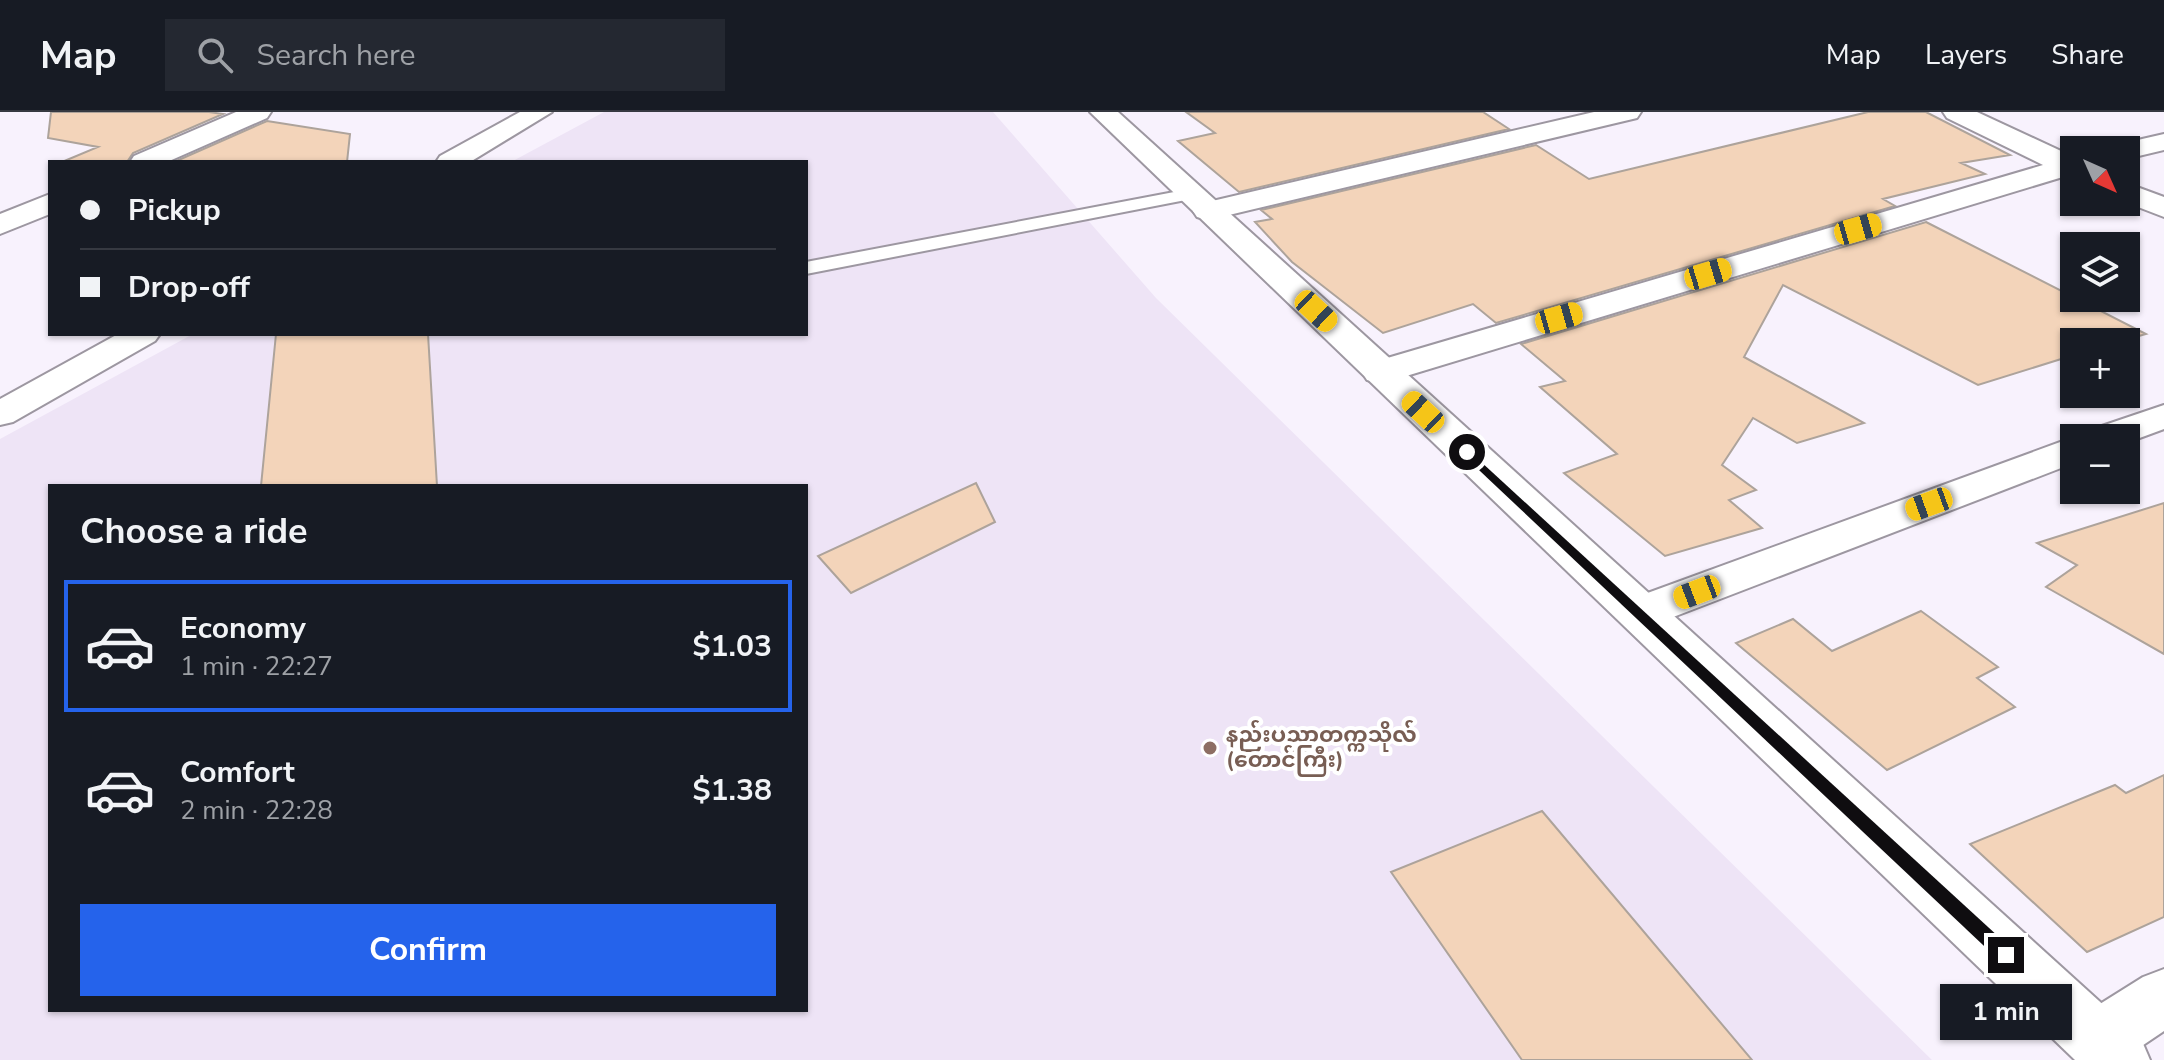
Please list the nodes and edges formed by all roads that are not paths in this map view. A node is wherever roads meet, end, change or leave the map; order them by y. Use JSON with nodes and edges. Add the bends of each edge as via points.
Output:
{"nodes":[{"id":1,"x":258,"y":112,"type":"edge"},
{"id":2,"x":539,"y":112,"type":"edge"},
{"id":3,"x":1103,"y":112,"type":"edge"},
{"id":4,"x":1628,"y":112,"type":"edge"},
{"id":5,"x":1956,"y":112,"type":"edge"},
{"id":6,"x":2164,"y":142,"type":"edge"},
{"id":7,"x":2140,"y":148,"type":"edge"},
{"id":8,"x":149,"y":160,"type":"edge"},
{"id":9,"x":454,"y":160,"type":"edge"},
{"id":10,"x":2060,"y":161,"type":"edge"},
{"id":11,"x":2060,"y":171,"type":"edge"},
{"id":12,"x":2140,"y":198,"type":"edge"},
{"id":13,"x":1199,"y":203,"type":"junction"},
{"id":14,"x":48,"y":204,"type":"edge"},
{"id":15,"x":2164,"y":208,"type":"edge"},
{"id":16,"x":0,"y":225,"type":"edge"},
{"id":17,"x":808,"y":268,"type":"edge"},
{"id":18,"x":139,"y":336,"type":"edge"},
{"id":19,"x":1380,"y":372,"type":"junction"},
{"id":20,"x":0,"y":414,"type":"edge"},
{"id":21,"x":2164,"y":416,"type":"edge"},
{"id":22,"x":2140,"y":425,"type":"edge"},
{"id":23,"x":2060,"y":454,"type":"edge"},
{"id":24,"x":1639,"y":613,"type":"junction"},
{"id":25,"x":2164,"y":997,"type":"edge"},
{"id":26,"x":2109,"y":1050,"type":"edge"}],
"edges":[{"from":1,"to":8,"type":"street"},
{"from":2,"to":9,"type":"street"},
{"from":3,"to":13,"type":"street"},
{"from":4,"to":13,"type":"street"},
{"from":5,"to":10,"type":"street"},
{"from":6,"to":7,"type":"street"},
{"from":11,"to":19,"type":"street"},
{"from":12,"to":15,"type":"street"},
{"from":13,"to":17,"type":"lane"},
{"from":13,"to":19,"type":"street"},
{"from":14,"to":16,"type":"street"},
{"from":18,"to":20,"type":"street"},
{"from":19,"to":24,"type":"street"},
{"from":21,"to":22,"type":"street"},
{"from":23,"to":24,"type":"street"},
{"from":24,"to":26,"type":"street"},
{"from":25,"to":26,"type":"street"}]}
